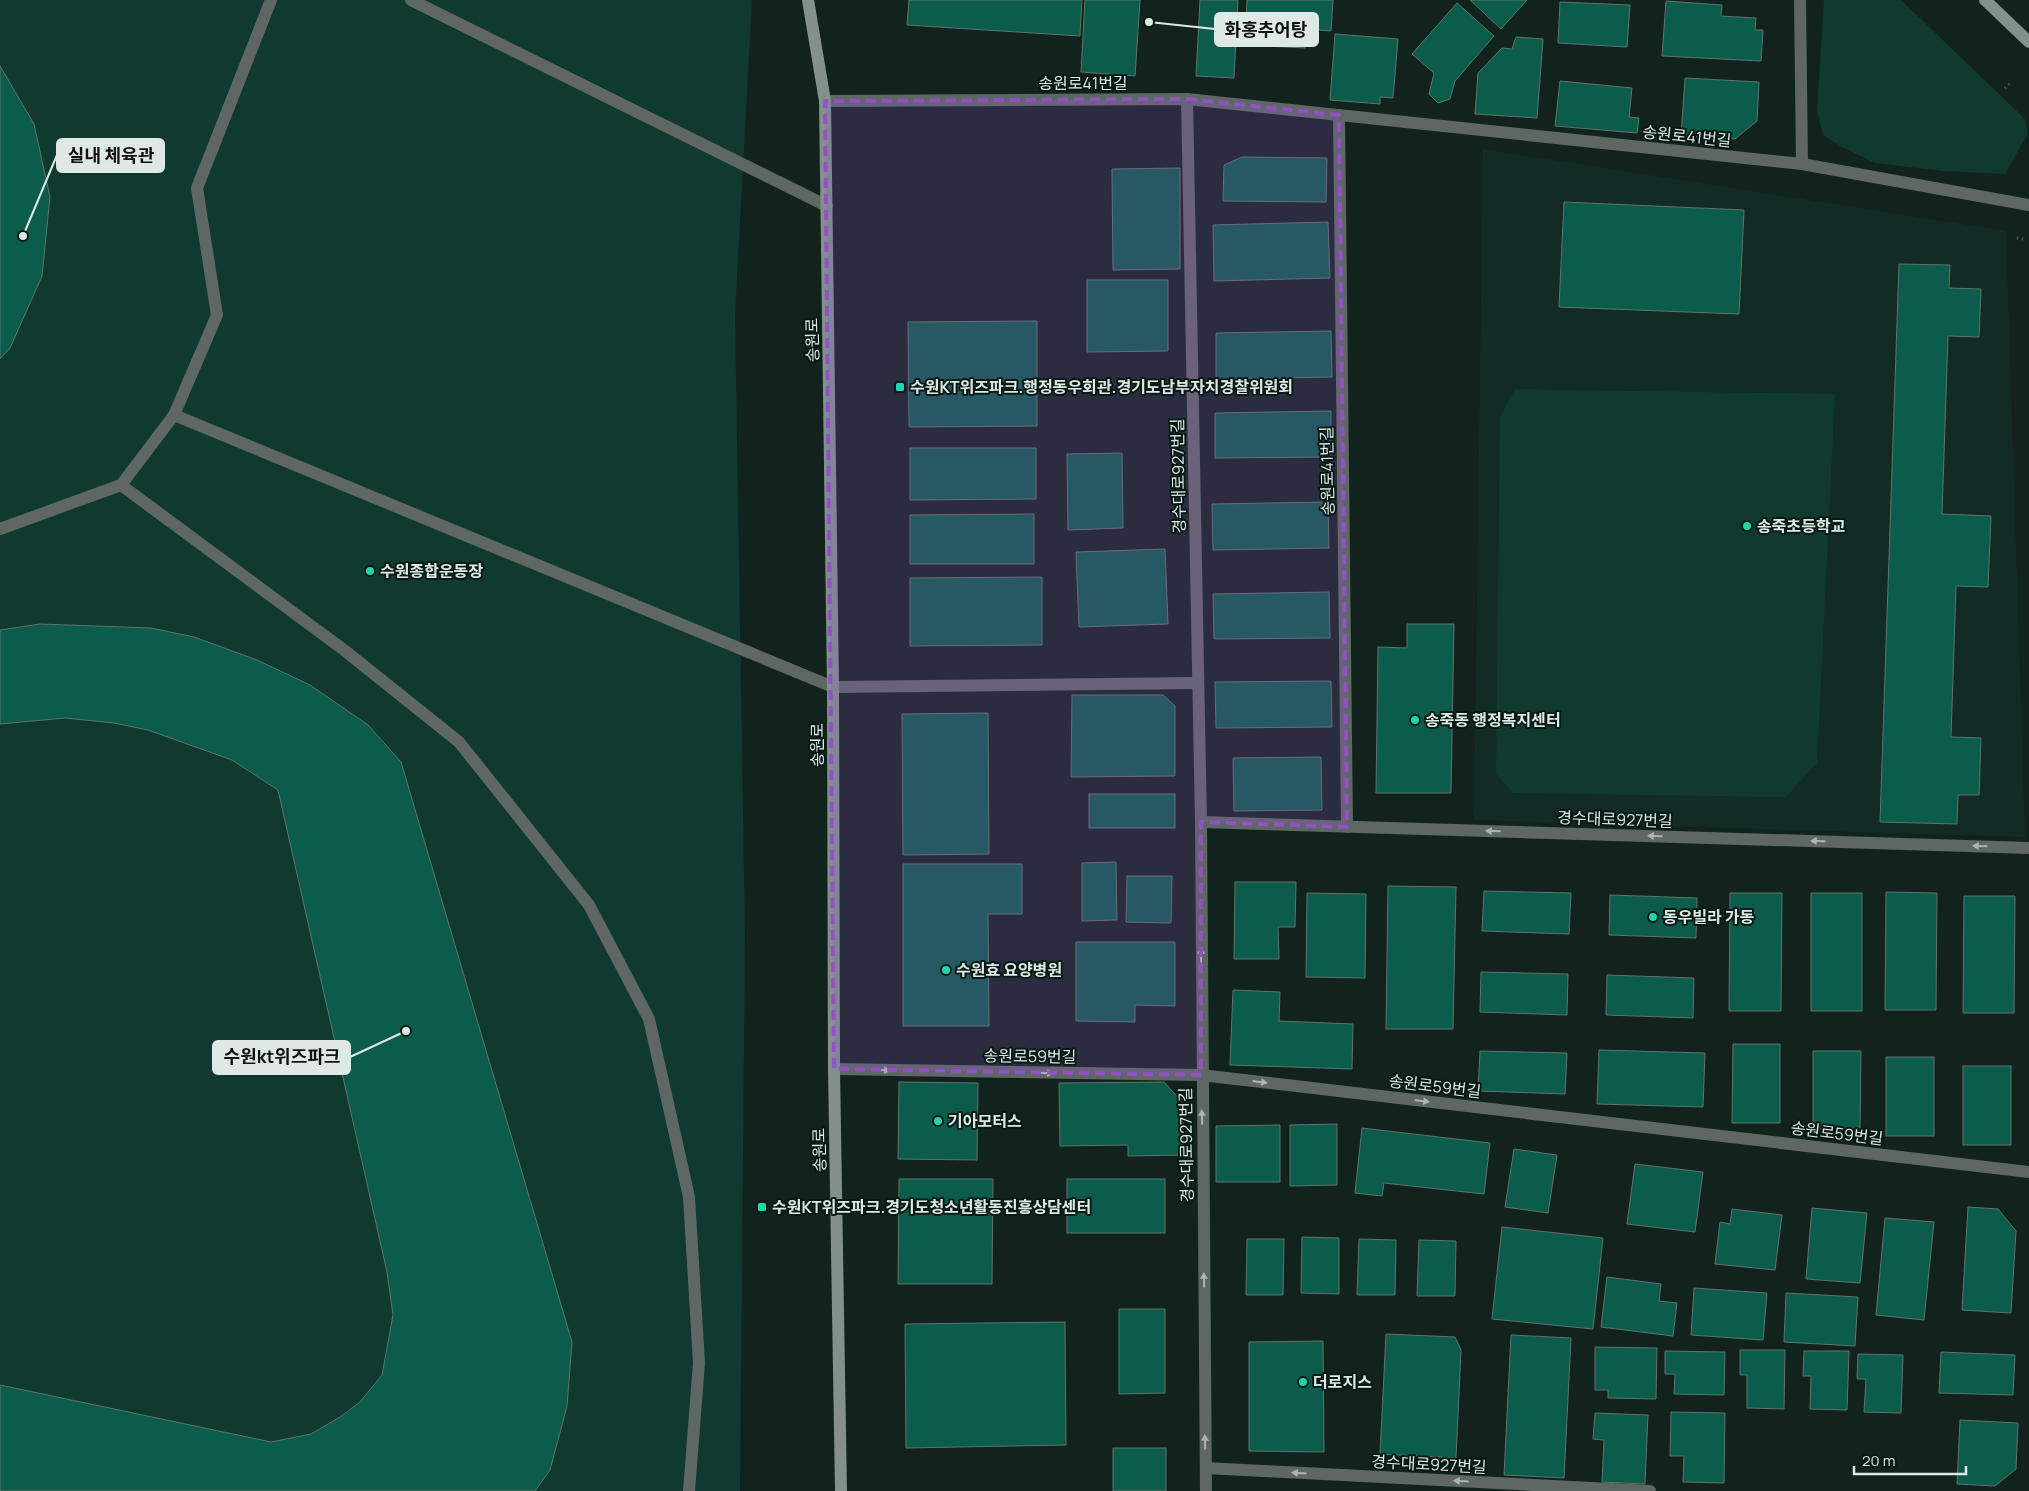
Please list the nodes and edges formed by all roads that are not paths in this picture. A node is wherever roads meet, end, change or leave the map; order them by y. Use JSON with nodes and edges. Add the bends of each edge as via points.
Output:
{"nodes":[{"id":1,"x":271,"y":0,"type":"edge"},
{"id":2,"x":411,"y":0,"type":"edge"},
{"id":3,"x":1800,"y":0,"type":"edge"},
{"id":4,"x":1985,"y":0,"type":"edge"},
{"id":5,"x":807,"y":2,"type":"edge"},
{"id":6,"x":2029,"y":42,"type":"edge"},
{"id":7,"x":1187,"y":99,"type":"junction"},
{"id":8,"x":825,"y":101,"type":"junction"},
{"id":9,"x":1339,"y":115,"type":"junction"},
{"id":10,"x":1802,"y":164,"type":"junction"},
{"id":11,"x":2029,"y":205,"type":"edge"},
{"id":12,"x":827,"y":206,"type":"junction"},
{"id":13,"x":174,"y":415,"type":"junction"},
{"id":14,"x":121,"y":485,"type":"junction"},
{"id":15,"x":0,"y":529,"type":"edge"},
{"id":16,"x":1198,"y":683,"type":"junction"},
{"id":17,"x":833,"y":686,"type":"junction"},
{"id":18,"x":1201,"y":822,"type":"junction"},
{"id":19,"x":1347,"y":827,"type":"junction"},
{"id":20,"x":2029,"y":848,"type":"edge"},
{"id":21,"x":834,"y":1070,"type":"junction"},
{"id":22,"x":1201,"y":1075,"type":"junction"},
{"id":23,"x":2029,"y":1172,"type":"edge"},
{"id":24,"x":1206,"y":1468,"type":"junction"},
{"id":25,"x":689,"y":1491,"type":"edge"},
{"id":26,"x":841,"y":1491,"type":"edge"},
{"id":27,"x":1206,"y":1491,"type":"edge"},
{"id":28,"x":1650,"y":1491,"type":"edge"}],
"edges":[{"from":1,"to":13,"type":"street","via":[[197,188],[217,315]]},
{"from":2,"to":12,"type":"street"},
{"from":3,"to":10,"type":"street"},
{"from":4,"to":6,"type":"main road"},
{"from":5,"to":8,"type":"main road","name":"송원로"},
{"from":7,"to":8,"type":"street","name":"송원로41번길"},
{"from":7,"to":9,"type":"street","name":"송원로41번길"},
{"from":7,"to":16,"type":"street","name":"경수대로927번길"},
{"from":8,"to":12,"type":"main road","name":"송원로"},
{"from":9,"to":10,"type":"street","name":"송원로41번길"},
{"from":9,"to":19,"type":"street","name":"송원로41번길"},
{"from":10,"to":11,"type":"street","name":"송원로41번길"},
{"from":12,"to":17,"type":"main road","name":"송원로"},
{"from":13,"to":14,"type":"street"},
{"from":13,"to":17,"type":"street"},
{"from":14,"to":15,"type":"street"},
{"from":14,"to":25,"type":"street","via":[[344,650],[459,742],[589,905],[649,1019],[689,1197],[699,1363]]},
{"from":16,"to":17,"type":"street"},
{"from":16,"to":18,"type":"street","name":"경수대로927번길"},
{"from":17,"to":21,"type":"main road","name":"송원로"},
{"from":18,"to":19,"type":"street","name":"경수대로927번길"},
{"from":22,"to":18,"type":"street","name":"경수대로927번길","one_way":true},
{"from":20,"to":19,"type":"street","name":"경수대로927번길","one_way":true},
{"from":21,"to":22,"type":"street","name":"송원로59번길","one_way":true},
{"from":21,"to":26,"type":"main road","name":"송원로"},
{"from":22,"to":23,"type":"street","name":"송원로59번길","one_way":true},
{"from":24,"to":22,"type":"street","name":"경수대로927번길","one_way":true},
{"from":24,"to":27,"type":"street","name":"경수대로927번길"},
{"from":28,"to":24,"type":"street","name":"경수대로927번길","one_way":true}]}
